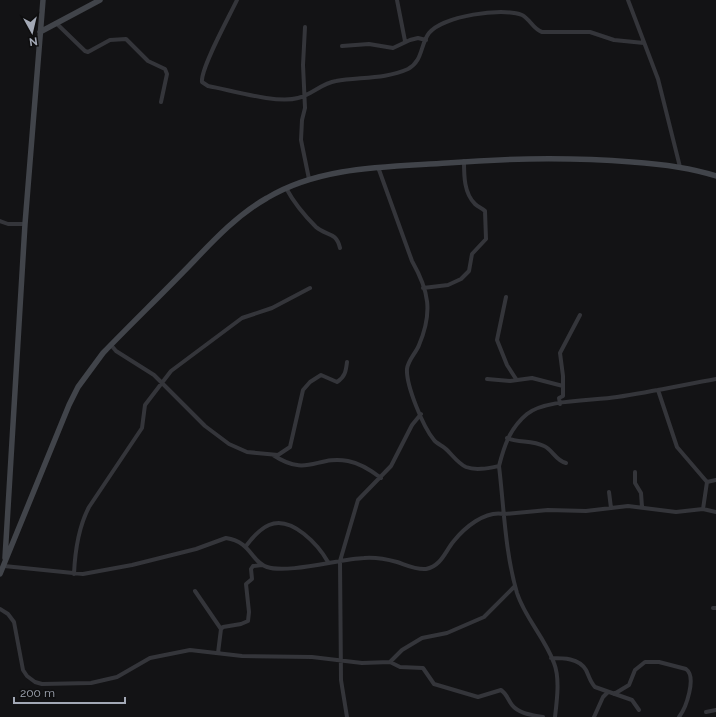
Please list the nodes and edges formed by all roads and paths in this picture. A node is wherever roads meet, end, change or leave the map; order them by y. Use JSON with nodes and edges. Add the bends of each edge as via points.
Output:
{"nodes":[{"id":1,"x":42,"y":0,"type":"edge"},
{"id":2,"x":100,"y":0,"type":"edge"},
{"id":3,"x":237,"y":0,"type":"edge"},
{"id":4,"x":397,"y":0,"type":"edge"},
{"id":5,"x":628,"y":0,"type":"edge"},
{"id":6,"x":56,"y":24,"type":"junction"},
{"id":7,"x":305,"y":27,"type":"dead end"},
{"id":8,"x":40,"y":32,"type":"junction"},
{"id":9,"x":426,"y":40,"type":"junction"},
{"id":10,"x":405,"y":41,"type":"junction"},
{"id":11,"x":644,"y":43,"type":"junction"},
{"id":12,"x":342,"y":46,"type":"dead end"},
{"id":13,"x":305,"y":96,"type":"junction"},
{"id":14,"x":161,"y":102,"type":"dead end"},
{"id":15,"x":464,"y":162,"type":"junction"},
{"id":16,"x":680,"y":166,"type":"junction"},
{"id":17,"x":378,"y":167,"type":"junction"},
{"id":18,"x":716,"y":176,"type":"edge"},
{"id":19,"x":309,"y":179,"type":"junction"},
{"id":20,"x":286,"y":188,"type":"junction"},
{"id":21,"x":0,"y":221,"type":"edge"},
{"id":22,"x":25,"y":224,"type":"junction"},
{"id":23,"x":340,"y":248,"type":"dead end"},
{"id":24,"x":310,"y":288,"type":"dead end"},
{"id":25,"x":423,"y":288,"type":"junction"},
{"id":26,"x":506,"y":297,"type":"dead end"},
{"id":27,"x":580,"y":315,"type":"dead end"},
{"id":28,"x":111,"y":345,"type":"junction"},
{"id":29,"x":347,"y":362,"type":"dead end"},
{"id":30,"x":487,"y":379,"type":"dead end"},
{"id":31,"x":516,"y":379,"type":"junction"},
{"id":32,"x":716,"y":379,"type":"edge"},
{"id":33,"x":162,"y":382,"type":"junction"},
{"id":34,"x":563,"y":386,"type":"junction"},
{"id":35,"x":658,"y":390,"type":"junction"},
{"id":36,"x":560,"y":404,"type":"junction"},
{"id":37,"x":421,"y":414,"type":"junction"},
{"id":38,"x":507,"y":438,"type":"junction"},
{"id":39,"x":272,"y":454,"type":"junction"},
{"id":40,"x":566,"y":463,"type":"dead end"},
{"id":41,"x":499,"y":466,"type":"junction"},
{"id":42,"x":635,"y":472,"type":"dead end"},
{"id":43,"x":381,"y":478,"type":"junction"},
{"id":44,"x":716,"y":480,"type":"edge"},
{"id":45,"x":707,"y":482,"type":"junction"},
{"id":46,"x":609,"y":492,"type":"dead end"},
{"id":47,"x":642,"y":507,"type":"junction"},
{"id":48,"x":610,"y":508,"type":"junction"},
{"id":49,"x":703,"y":509,"type":"junction"},
{"id":50,"x":716,"y":512,"type":"edge"},
{"id":51,"x":504,"y":514,"type":"junction"},
{"id":52,"x":246,"y":546,"type":"junction"},
{"id":53,"x":340,"y":561,"type":"junction"},
{"id":54,"x":328,"y":562,"type":"junction"},
{"id":55,"x":4,"y":564,"type":"junction"},
{"id":56,"x":262,"y":565,"type":"junction"},
{"id":57,"x":0,"y":574,"type":"edge"},
{"id":58,"x":74,"y":574,"type":"junction"},
{"id":59,"x":516,"y":586,"type":"junction"},
{"id":60,"x":195,"y":591,"type":"dead end"},
{"id":61,"x":0,"y":609,"type":"edge"},
{"id":62,"x":221,"y":628,"type":"junction"},
{"id":63,"x":218,"y":653,"type":"junction"},
{"id":64,"x":551,"y":658,"type":"junction"},
{"id":65,"x":340,"y":661,"type":"junction"},
{"id":66,"x":390,"y":662,"type":"junction"},
{"id":67,"x":608,"y":692,"type":"junction"},
{"id":68,"x":614,"y":694,"type":"junction"},
{"id":69,"x":639,"y":710,"type":"dead end"},
{"id":70,"x":716,"y":710,"type":"edge"},
{"id":71,"x":706,"y":712,"type":"dead end"},
{"id":72,"x":347,"y":717,"type":"edge"},
{"id":73,"x":543,"y":717,"type":"edge"},
{"id":74,"x":556,"y":717,"type":"edge"},
{"id":75,"x":594,"y":717,"type":"edge"},
{"id":76,"x":679,"y":717,"type":"edge"}],
"edges":[{"from":1,"to":8,"type":"main road"},
{"from":2,"to":6,"type":"main road"},
{"from":3,"to":13,"type":"street","via":[[202,77],[204,85],[288,100]]},
{"from":4,"to":10,"type":"street"},
{"from":5,"to":11,"type":"street"},
{"from":6,"to":8,"type":"main road"},
{"from":6,"to":14,"type":"street","via":[[88,52],[110,40],[126,38],[148,61],[165,69],[167,74]]},
{"from":7,"to":13,"type":"street"},
{"from":8,"to":22,"type":"main road"},
{"from":9,"to":10,"type":"street","via":[[418,38]]},
{"from":9,"to":11,"type":"street","via":[[430,32],[454,20],[470,15],[505,11],[522,15],[535,29],[542,32],[586,31],[614,40]]},
{"from":9,"to":13,"type":"street","via":[[421,56],[410,68],[398,73],[329,83]]},
{"from":10,"to":12,"type":"street","via":[[393,48],[369,44]]},
{"from":11,"to":16,"type":"street","via":[[663,97]]},
{"from":13,"to":19,"type":"street","via":[[301,146]]},
{"from":15,"to":16,"type":"main road","via":[[564,158]]},
{"from":15,"to":17,"type":"main road"},
{"from":15,"to":25,"type":"street","via":[[468,190],[475,204],[485,212],[486,239],[472,254],[469,271],[461,279],[448,286]]},
{"from":16,"to":18,"type":"main road"},
{"from":17,"to":19,"type":"main road"},
{"from":17,"to":25,"type":"street"},
{"from":19,"to":20,"type":"main road"},
{"from":20,"to":23,"type":"street","via":[[295,204],[319,229],[337,239]]},
{"from":20,"to":28,"type":"main road","via":[[264,199],[221,234]]},
{"from":21,"to":22,"type":"street","via":[[8,224]]},
{"from":22,"to":55,"type":"main road"},
{"from":24,"to":33,"type":"street","via":[[272,308],[242,318],[177,366]]},
{"from":25,"to":37,"type":"street","via":[[429,314],[422,339],[407,369],[409,389]]},
{"from":26,"to":31,"type":"street","via":[[497,340]]},
{"from":27,"to":34,"type":"street","via":[[560,353]]},
{"from":28,"to":33,"type":"street"},
{"from":28,"to":55,"type":"main road","via":[[78,387],[69,405]]},
{"from":29,"to":39,"type":"street","via":[[346,372],[337,382],[321,376],[306,385],[290,447],[278,455]]},
{"from":30,"to":31,"type":"street"},
{"from":31,"to":34,"type":"street","via":[[532,378]]},
{"from":32,"to":35,"type":"street"},
{"from":33,"to":39,"type":"street","via":[[205,426],[229,444],[247,452]]},
{"from":33,"to":58,"type":"street","via":[[145,406],[142,428],[83,517],[76,548]]},
{"from":34,"to":36,"type":"street"},
{"from":35,"to":36,"type":"street"},
{"from":35,"to":45,"type":"street","via":[[680,453]]},
{"from":36,"to":38,"type":"street","via":[[542,407],[527,414]]},
{"from":37,"to":41,"type":"street","via":[[426,430],[435,442],[446,448],[461,464],[470,468]]},
{"from":37,"to":43,"type":"street","via":[[412,425],[391,466]]},
{"from":38,"to":40,"type":"street","via":[[545,446],[557,459]]},
{"from":38,"to":41,"type":"street"},
{"from":39,"to":43,"type":"street","via":[[286,463],[297,466],[348,461]]},
{"from":41,"to":51,"type":"street"},
{"from":42,"to":47,"type":"street","via":[[635,483],[641,493]]},
{"from":43,"to":53,"type":"street","via":[[358,500]]},
{"from":44,"to":45,"type":"street"},
{"from":45,"to":49,"type":"street"},
{"from":46,"to":48,"type":"street"},
{"from":47,"to":48,"type":"street"},
{"from":47,"to":49,"type":"street","via":[[676,512]]},
{"from":48,"to":51,"type":"street"},
{"from":49,"to":50,"type":"street"},
{"from":51,"to":53,"type":"street","via":[[494,514],[468,526],[453,542],[441,561],[429,568],[414,568],[391,560],[375,558]]},
{"from":51,"to":59,"type":"street"},
{"from":52,"to":54,"type":"street","via":[[270,525],[281,524],[300,531],[322,552]]},
{"from":52,"to":56,"type":"street"},
{"from":52,"to":58,"type":"street","via":[[230,539],[223,539],[196,550],[132,565]]},
{"from":53,"to":54,"type":"street"},
{"from":53,"to":65,"type":"street"},
{"from":54,"to":56,"type":"street","via":[[282,569]]},
{"from":55,"to":57,"type":"main road"},
{"from":55,"to":58,"type":"street"},
{"from":56,"to":62,"type":"street","via":[[250,569],[252,579],[246,584],[250,612],[248,621]]},
{"from":59,"to":64,"type":"street","via":[[527,615]]},
{"from":59,"to":66,"type":"street","via":[[484,618],[447,633],[422,638],[402,650]]},
{"from":60,"to":62,"type":"street"},
{"from":61,"to":63,"type":"street","via":[[14,622],[23,670],[35,682],[42,684],[71,685],[117,677],[150,658],[181,651]]},
{"from":62,"to":63,"type":"street"},
{"from":63,"to":65,"type":"street","via":[[312,657]]},
{"from":64,"to":67,"type":"street","via":[[569,658],[577,662],[583,666],[595,687]]},
{"from":64,"to":74,"type":"street","via":[[557,685]]},
{"from":65,"to":66,"type":"street","via":[[370,664]]},
{"from":65,"to":72,"type":"street"},
{"from":66,"to":73,"type":"street","via":[[400,667],[424,668],[434,684],[478,697],[501,690],[513,706],[529,714]]},
{"from":67,"to":68,"type":"street"},
{"from":67,"to":75,"type":"street","via":[[603,696]]},
{"from":68,"to":69,"type":"street","via":[[632,700]]},
{"from":68,"to":76,"type":"street","via":[[629,685],[635,670],[645,662],[659,662],[686,669],[690,676],[690,686],[686,704]]},
{"from":70,"to":71,"type":"street"}]}
